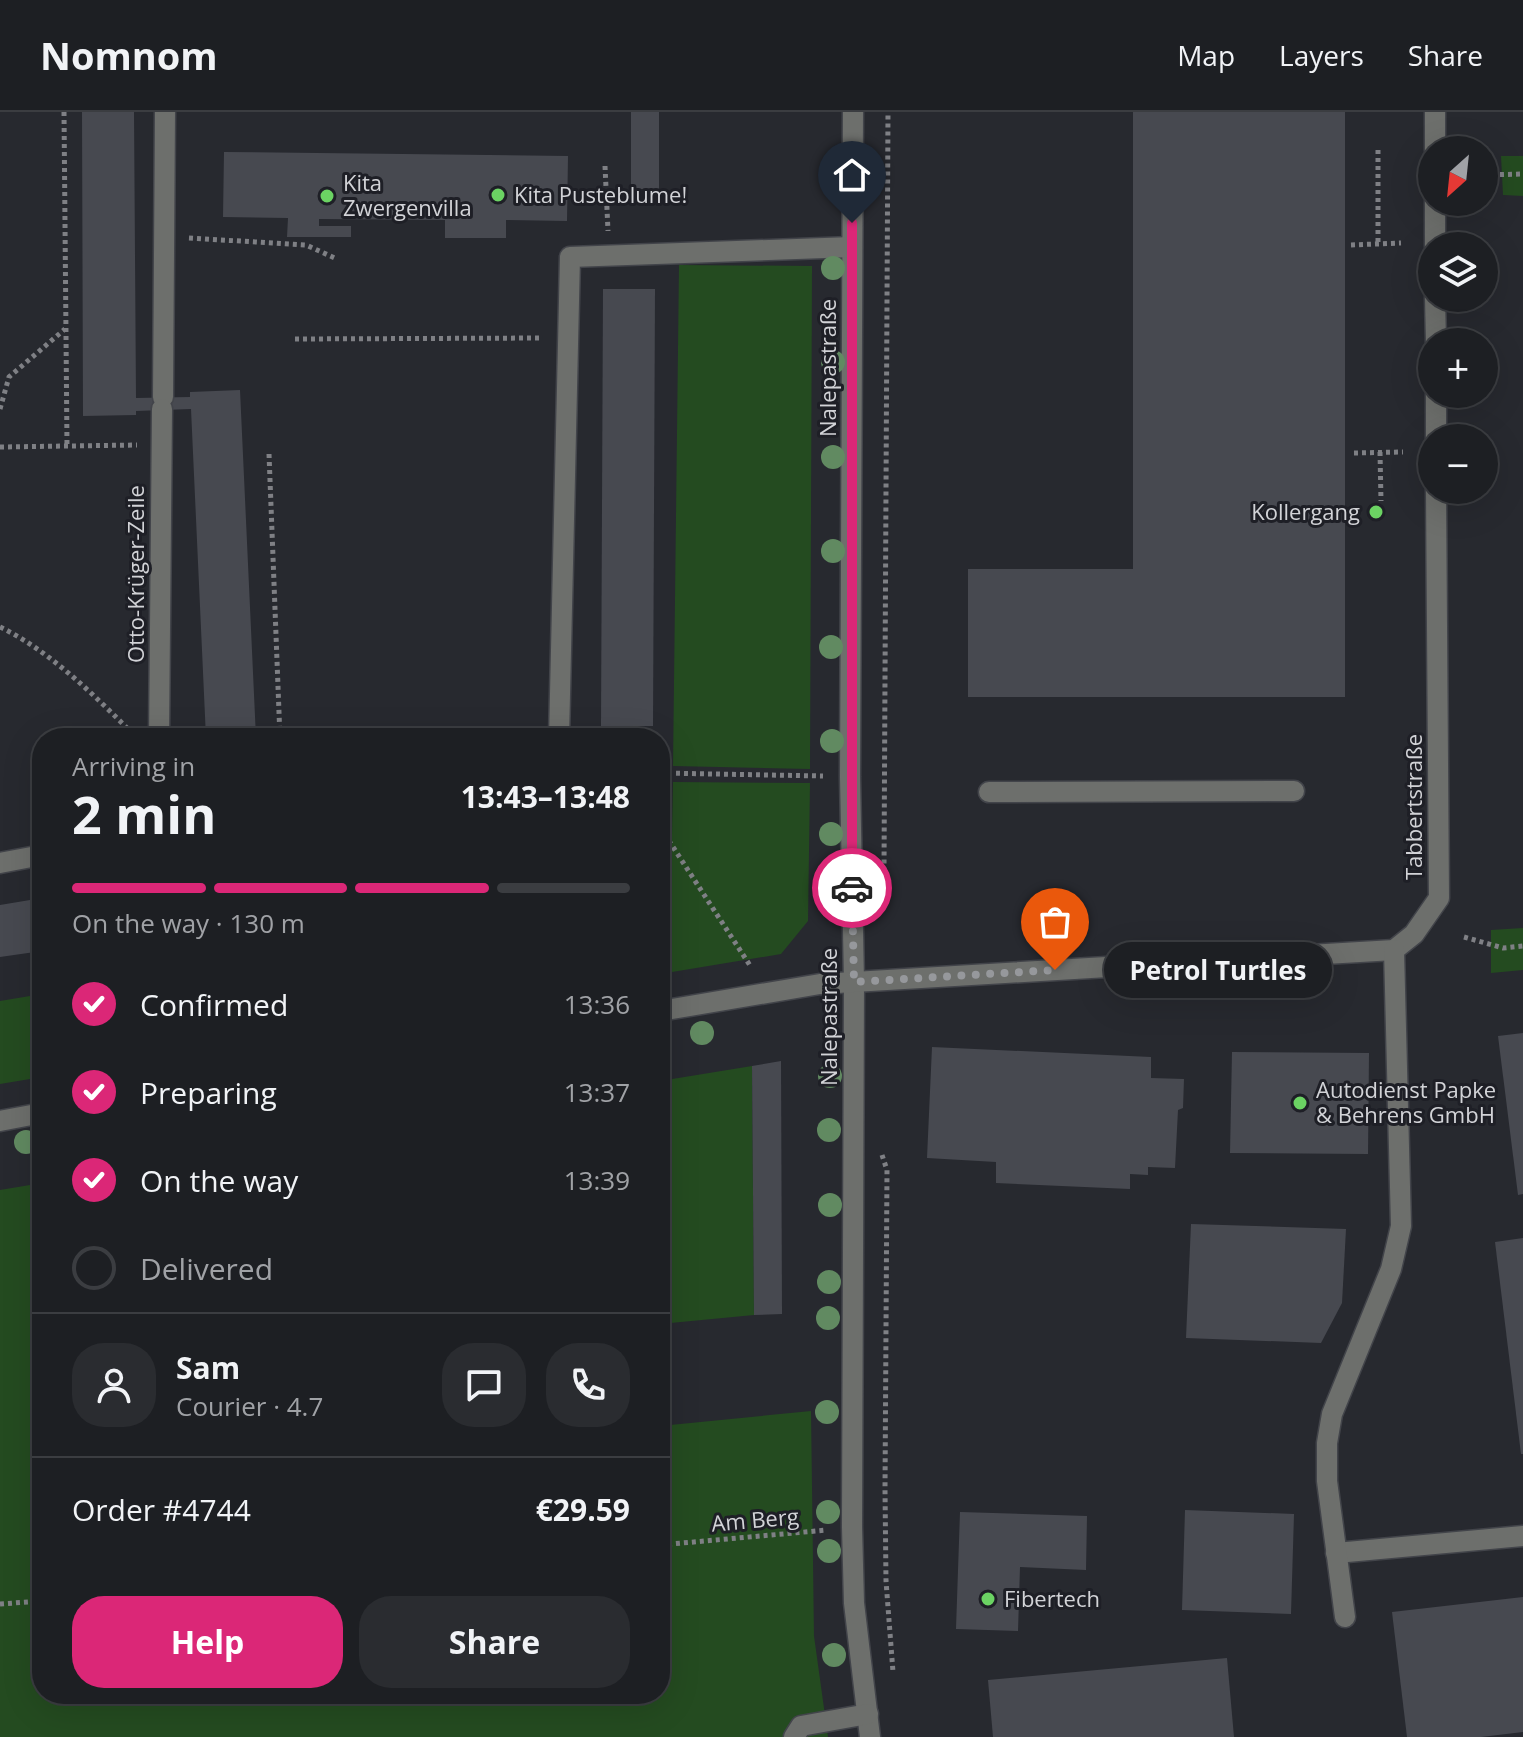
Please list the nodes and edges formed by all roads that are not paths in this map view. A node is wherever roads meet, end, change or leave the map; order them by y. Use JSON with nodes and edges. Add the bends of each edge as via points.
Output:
{"nodes":[{"id":1,"x":165,"y":112,"type":"edge"},
{"id":2,"x":853,"y":112,"type":"edge"},
{"id":3,"x":1435,"y":112,"type":"edge"},
{"id":4,"x":1435,"y":136,"type":"edge"},
{"id":5,"x":852,"y":247,"type":"junction"},
{"id":6,"x":1436,"y":504,"type":"edge"},
{"id":7,"x":159,"y":728,"type":"edge"},
{"id":8,"x":559,"y":728,"type":"edge"},
{"id":9,"x":1294,"y":791,"type":"dead end"},
{"id":10,"x":989,"y":792,"type":"dead end"},
{"id":11,"x":32,"y":857,"type":"edge"},
{"id":12,"x":0,"y":863,"type":"edge"},
{"id":13,"x":1394,"y":950,"type":"junction"},
{"id":14,"x":854,"y":982,"type":"junction"},
{"id":15,"x":670,"y":1009,"type":"edge"},
{"id":16,"x":32,"y":1115,"type":"edge"},
{"id":17,"x":0,"y":1121,"type":"edge"},
{"id":18,"x":1523,"y":1536,"type":"edge"},
{"id":19,"x":1336,"y":1553,"type":"junction"},
{"id":20,"x":1345,"y":1617,"type":"dead end"},
{"id":21,"x":868,"y":1714,"type":"junction"},
{"id":22,"x":794,"y":1737,"type":"edge"},
{"id":23,"x":870,"y":1737,"type":"edge"}],
"edges":[{"from":1,"to":7,"type":"street","name":"Otto-Krüger-Zeile"},
{"from":2,"to":5,"type":"street","name":"Nalepastraße"},
{"from":3,"to":4,"type":"street"},
{"from":5,"to":8,"type":"street","via":[[570,257]]},
{"from":5,"to":14,"type":"street","name":"Nalepastraße"},
{"from":6,"to":13,"type":"street","name":"Tabbertstraße","via":[[1439,898],[1414,934]]},
{"from":9,"to":10,"type":"street"},
{"from":11,"to":12,"type":"street"},
{"from":13,"to":14,"type":"street"},
{"from":13,"to":19,"type":"street","via":[[1401,1226],[1391,1269],[1332,1414],[1327,1481]]},
{"from":14,"to":15,"type":"street"},
{"from":14,"to":21,"type":"street","name":"Nalepastraße","via":[[852,1527],[854,1603]]},
{"from":16,"to":17,"type":"street"},
{"from":18,"to":19,"type":"street"},
{"from":19,"to":20,"type":"street"},
{"from":21,"to":22,"type":"street","via":[[801,1726]]},
{"from":21,"to":23,"type":"street","name":"Nalepastraße"}]}
